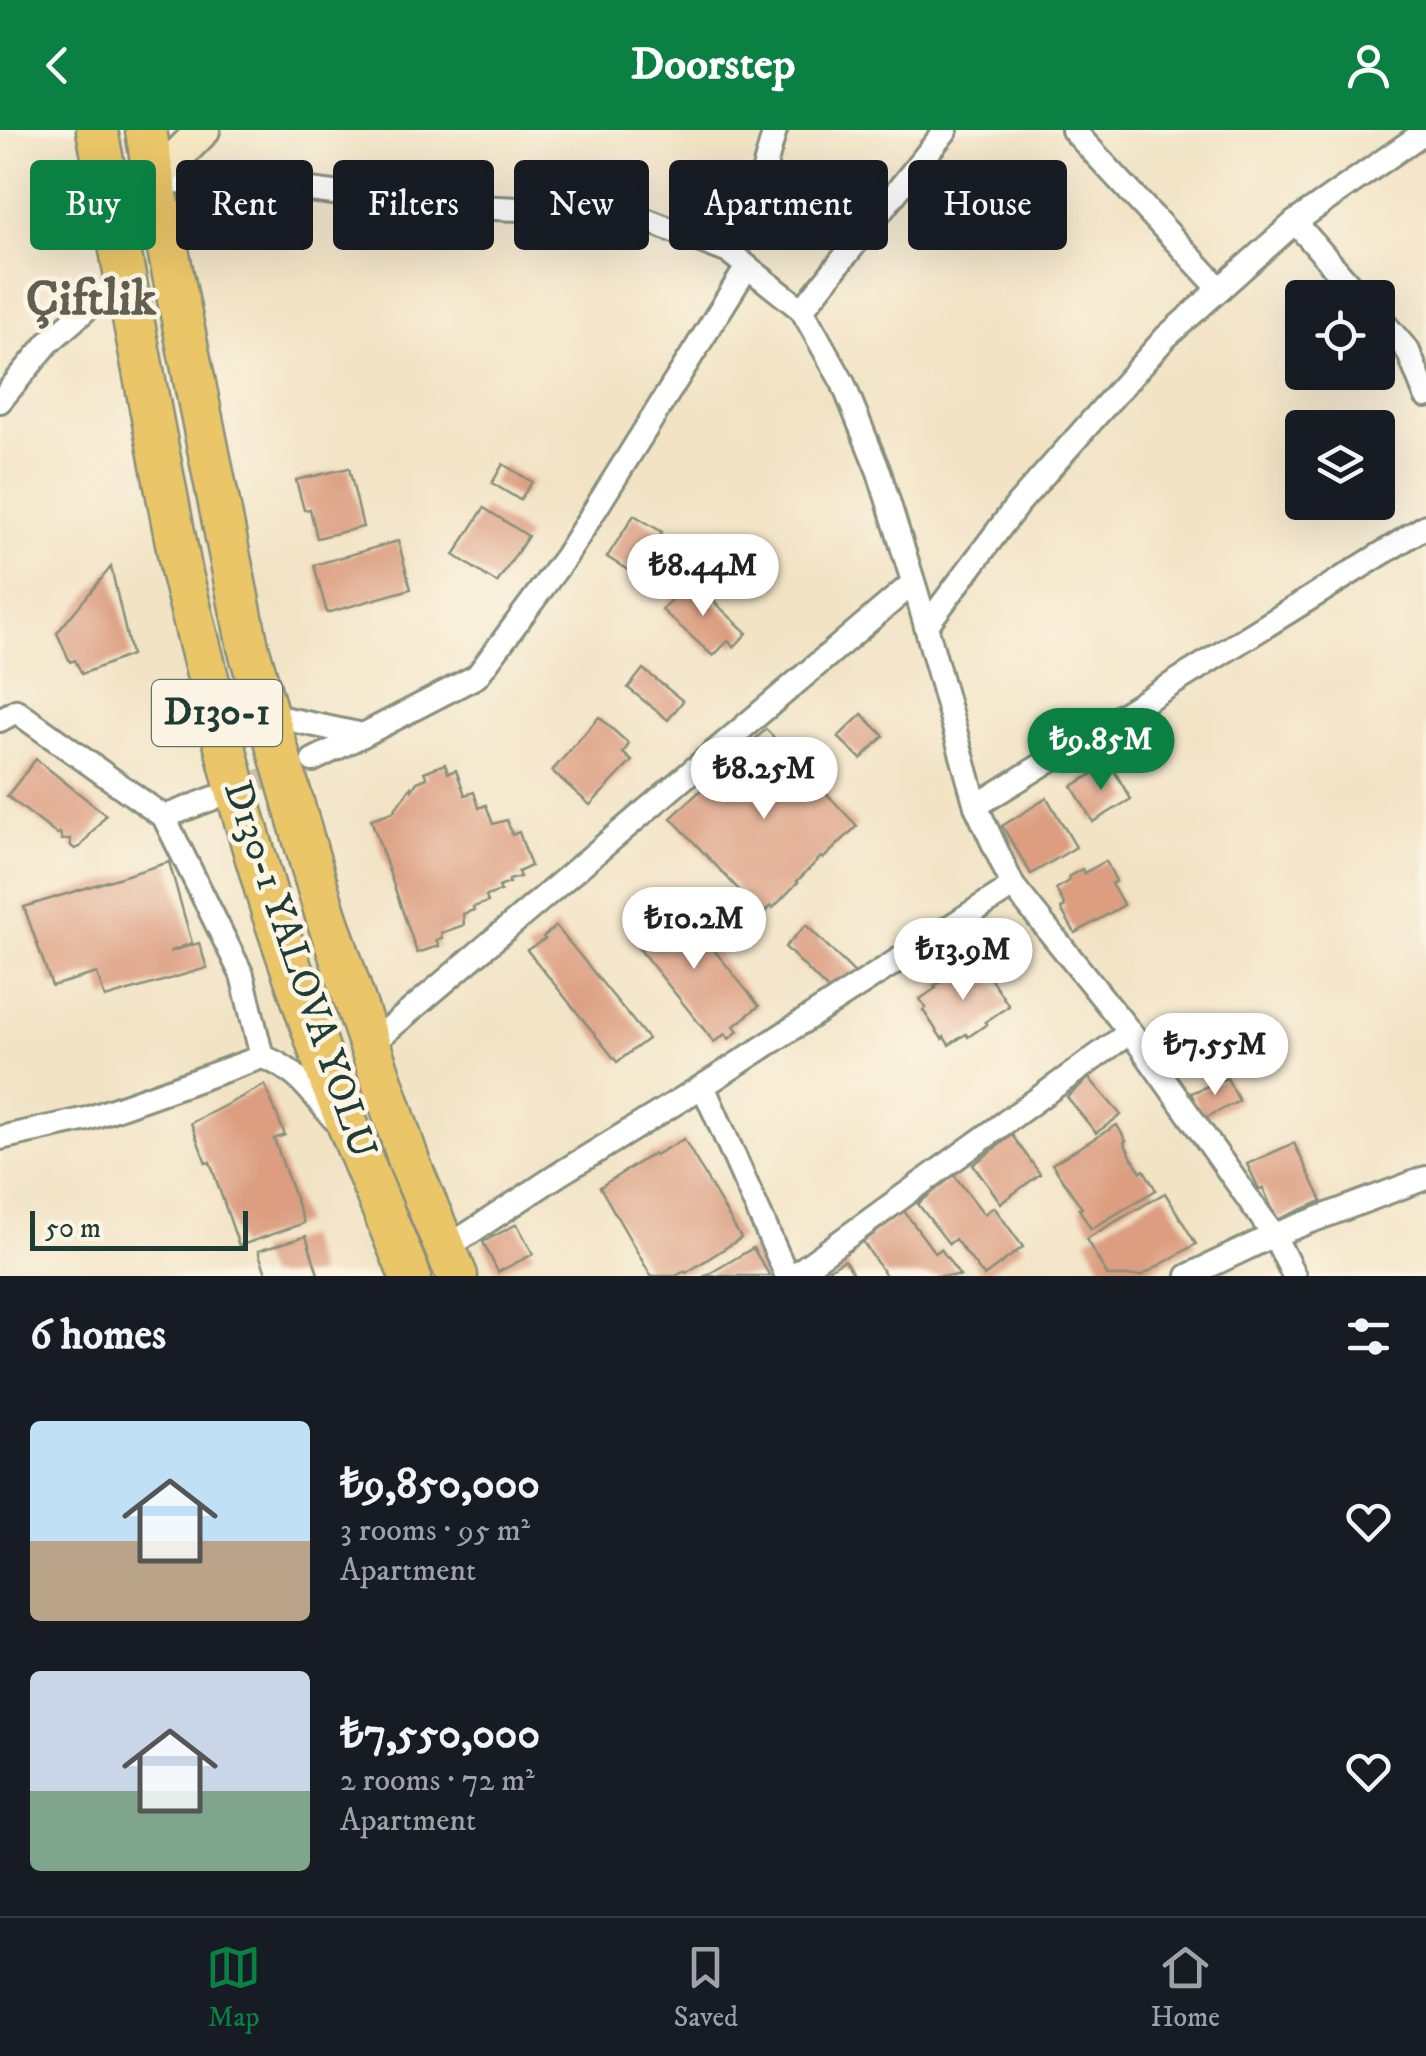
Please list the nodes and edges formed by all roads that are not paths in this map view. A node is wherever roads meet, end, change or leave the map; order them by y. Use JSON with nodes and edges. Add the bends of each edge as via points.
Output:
{"nodes":[{"id":1,"x":97,"y":130,"type":"edge"},
{"id":2,"x":146,"y":130,"type":"edge"},
{"id":3,"x":202,"y":130,"type":"edge"},
{"id":4,"x":775,"y":130,"type":"edge"},
{"id":5,"x":946,"y":130,"type":"edge"},
{"id":6,"x":1073,"y":130,"type":"edge"},
{"id":7,"x":1426,"y":131,"type":"edge"},
{"id":8,"x":151,"y":160,"type":"edge"},
{"id":9,"x":156,"y":178,"type":"edge"},
{"id":10,"x":156,"y":180,"type":"edge"},
{"id":11,"x":156,"y":190,"type":"edge"},
{"id":12,"x":1295,"y":222,"type":"junction"},
{"id":13,"x":738,"y":259,"type":"junction"},
{"id":14,"x":124,"y":276,"type":"junction"},
{"id":15,"x":1345,"y":280,"type":"edge"},
{"id":16,"x":1220,"y":289,"type":"junction"},
{"id":17,"x":802,"y":310,"type":"junction"},
{"id":18,"x":1395,"y":335,"type":"edge"},
{"id":19,"x":1426,"y":396,"type":"edge"},
{"id":20,"x":0,"y":401,"type":"edge"},
{"id":21,"x":1426,"y":526,"type":"edge"},
{"id":22,"x":913,"y":584,"type":"junction"},
{"id":23,"x":926,"y":626,"type":"junction"},
{"id":24,"x":268,"y":715,"type":"junction"},
{"id":25,"x":0,"y":720,"type":"edge"},
{"id":26,"x":363,"y":735,"type":"junction"},
{"id":27,"x":313,"y":760,"type":"tunnel mouth"},
{"id":28,"x":214,"y":798,"type":"tunnel mouth"},
{"id":29,"x":976,"y":806,"type":"junction"},
{"id":30,"x":164,"y":818,"type":"junction"},
{"id":31,"x":1013,"y":886,"type":"junction"},
{"id":32,"x":1130,"y":1032,"type":"junction"},
{"id":33,"x":370,"y":1045,"type":"junction"},
{"id":34,"x":262,"y":1057,"type":"junction"},
{"id":35,"x":704,"y":1086,"type":"junction"},
{"id":36,"x":0,"y":1138,"type":"edge"},
{"id":37,"x":356,"y":1146,"type":"junction"},
{"id":38,"x":1426,"y":1178,"type":"edge"},
{"id":39,"x":1274,"y":1235,"type":"junction"},
{"id":40,"x":451,"y":1262,"type":"edge"},
{"id":41,"x":410,"y":1276,"type":"edge"},
{"id":42,"x":790,"y":1276,"type":"edge"},
{"id":43,"x":1188,"y":1276,"type":"edge"},
{"id":44,"x":1294,"y":1276,"type":"edge"}],
"edges":[{"from":1,"to":14,"type":"highway","name":"D130-1 YALOVA YOLU","number":"D130-1"},
{"from":2,"to":8,"type":"highway","number":"D130-1"},
{"from":3,"to":9,"type":"street"},
{"from":4,"to":13,"type":"street"},
{"from":5,"to":17,"type":"street"},
{"from":6,"to":16,"type":"street"},
{"from":7,"to":12,"type":"street"},
{"from":10,"to":13,"type":"street","via":[[278,186],[429,205],[630,214]]},
{"from":11,"to":24,"type":"highway","number":"D130-1","via":[[248,647]]},
{"from":12,"to":15,"type":"street"},
{"from":12,"to":16,"type":"street"},
{"from":13,"to":17,"type":"street"},
{"from":13,"to":26,"type":"street","via":[[566,556],[478,676]]},
{"from":14,"to":20,"type":"street","via":[[48,343]]},
{"from":14,"to":37,"type":"highway","name":"D130-1 YALOVA YOLU","number":"D130-1","via":[[182,574],[238,794]]},
{"from":16,"to":23,"type":"street","via":[[1166,337],[1018,504]]},
{"from":17,"to":22,"type":"street","via":[[843,384],[879,472]]},
{"from":18,"to":19,"type":"street"},
{"from":21,"to":29,"type":"street"},
{"from":22,"to":23,"type":"street"},
{"from":22,"to":33,"type":"street"},
{"from":23,"to":29,"type":"street"},
{"from":24,"to":26,"type":"street"},
{"from":24,"to":33,"type":"highway","number":"D130-1"},
{"from":25,"to":30,"type":"street","via":[[16,710]]},
{"from":26,"to":27,"type":"street"},
{"from":28,"to":30,"type":"street"},
{"from":29,"to":31,"type":"street"},
{"from":30,"to":34,"type":"street","via":[[242,974]]},
{"from":31,"to":32,"type":"street"},
{"from":31,"to":35,"type":"street"},
{"from":32,"to":39,"type":"street"},
{"from":32,"to":42,"type":"street"},
{"from":33,"to":40,"type":"highway","number":"D130-1"},
{"from":34,"to":36,"type":"street","via":[[86,1119]]},
{"from":34,"to":37,"type":"street","via":[[283,1064]]},
{"from":35,"to":40,"type":"street","via":[[561,1173]]},
{"from":35,"to":42,"type":"street"},
{"from":37,"to":41,"type":"highway","name":"D130-1 YALOVA YOLU","number":"D130-1"},
{"from":38,"to":39,"type":"street"},
{"from":39,"to":43,"type":"street"},
{"from":39,"to":44,"type":"street"}]}
